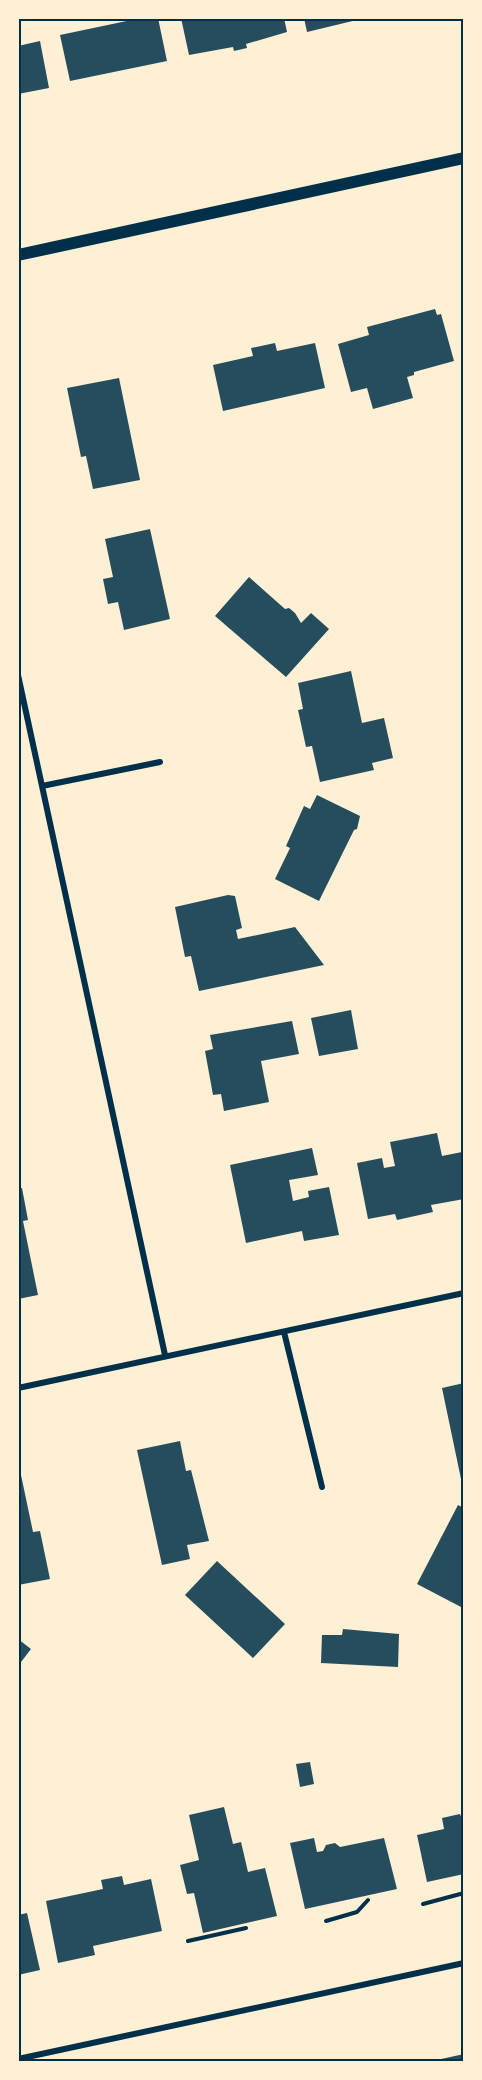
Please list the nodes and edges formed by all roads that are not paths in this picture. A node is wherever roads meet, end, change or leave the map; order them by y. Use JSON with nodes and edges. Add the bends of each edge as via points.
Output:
{"nodes":[{"id":1,"x":464,"y":158,"type":"edge"},
{"id":2,"x":18,"y":255,"type":"edge"},
{"id":3,"x":18,"y":675,"type":"edge"},
{"id":4,"x":160,"y":762,"type":"dead end"},
{"id":5,"x":42,"y":786,"type":"junction"},
{"id":6,"x":464,"y":1293,"type":"edge"},
{"id":7,"x":284,"y":1332,"type":"junction"},
{"id":8,"x":165,"y":1355,"type":"junction"},
{"id":9,"x":18,"y":1388,"type":"edge"},
{"id":10,"x":322,"y":1487,"type":"dead end"},
{"id":11,"x":464,"y":1963,"type":"edge"},
{"id":12,"x":18,"y":2059,"type":"edge"}],
"edges":[{"from":1,"to":2,"type":"main road"},
{"from":3,"to":5,"type":"street"},
{"from":4,"to":5,"type":"street"},
{"from":5,"to":8,"type":"street"},
{"from":6,"to":7,"type":"street"},
{"from":7,"to":8,"type":"street"},
{"from":7,"to":10,"type":"street"},
{"from":8,"to":9,"type":"street"},
{"from":11,"to":12,"type":"street"}]}
